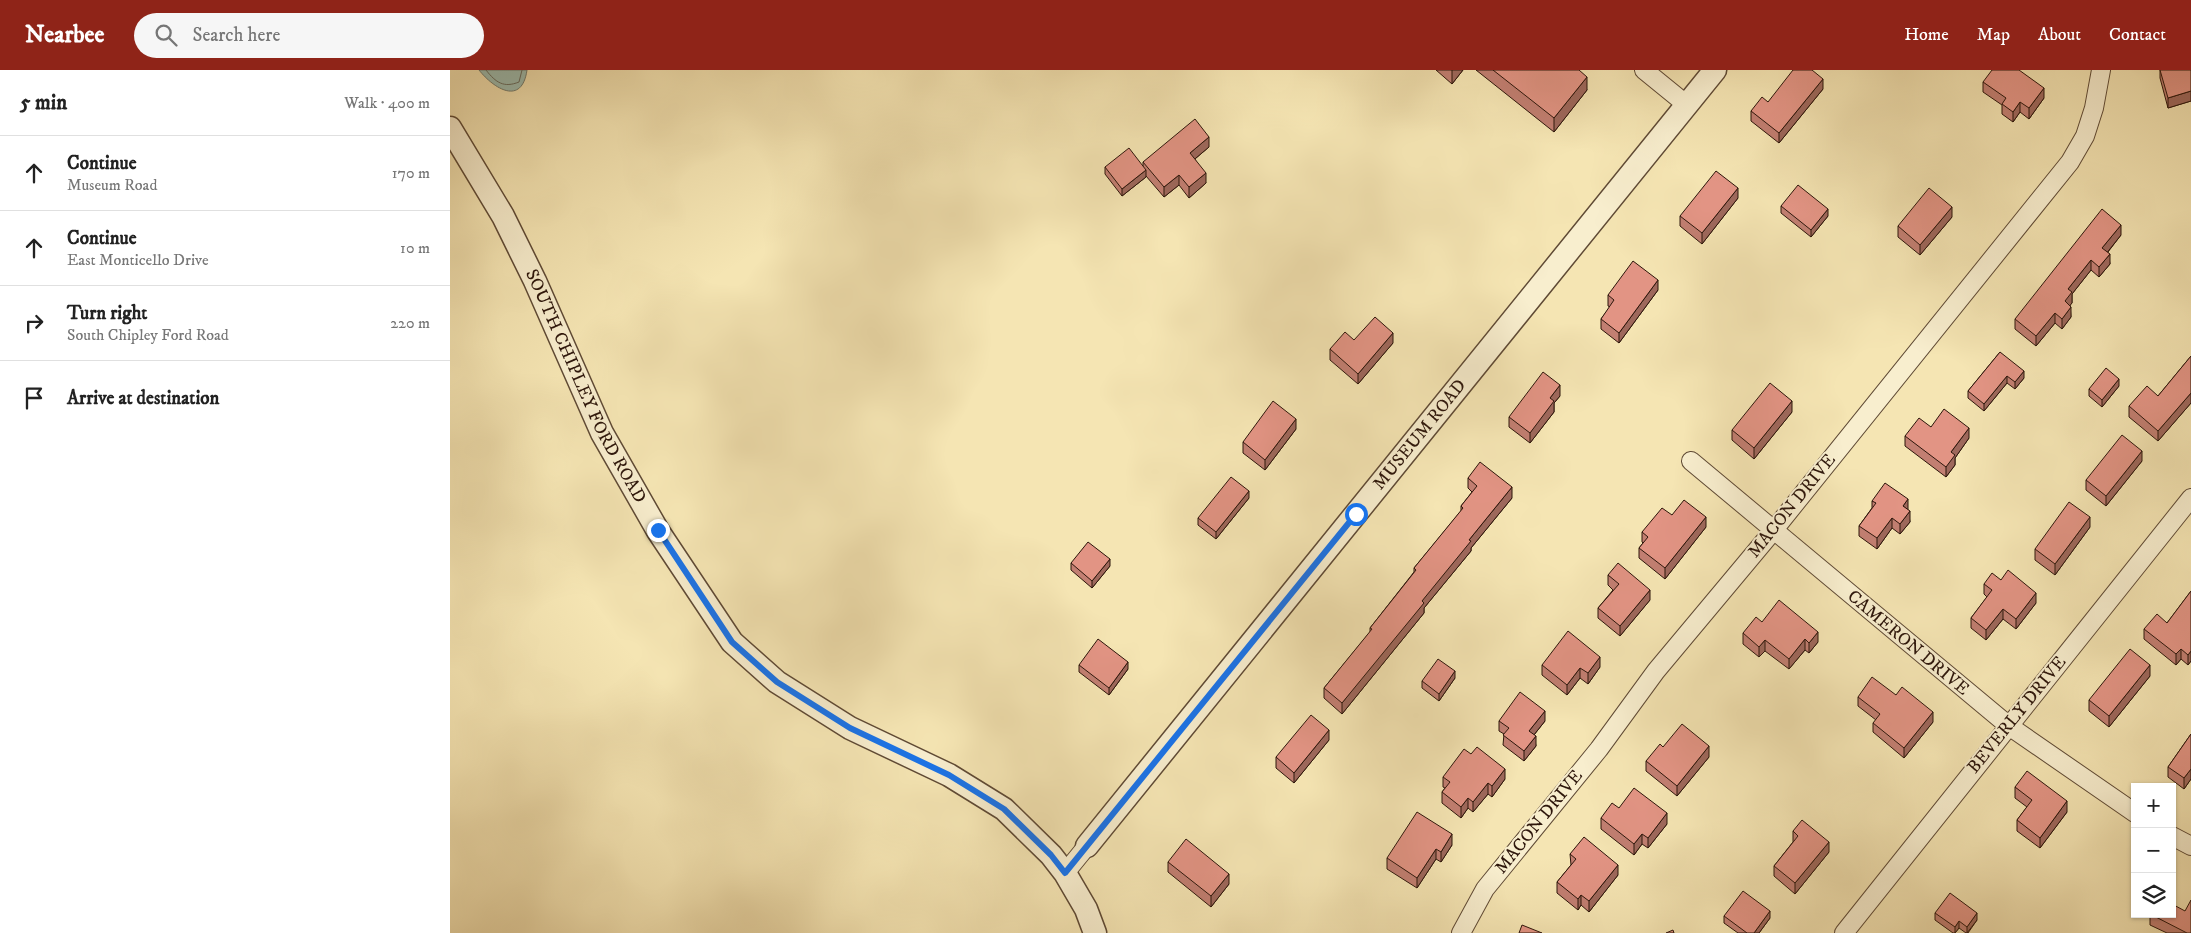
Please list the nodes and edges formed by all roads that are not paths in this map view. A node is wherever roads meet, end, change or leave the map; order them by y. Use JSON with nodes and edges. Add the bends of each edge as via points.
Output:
{"nodes":[{"id":1,"x":1644,"y":70,"type":"edge"},
{"id":2,"x":1715,"y":70,"type":"edge"},
{"id":3,"x":2101,"y":70,"type":"edge"},
{"id":4,"x":1687,"y":105,"type":"junction"},
{"id":5,"x":450,"y":128,"type":"edge"},
{"id":6,"x":1691,"y":461,"type":"dead end"},
{"id":7,"x":2191,"y":498,"type":"edge"},
{"id":8,"x":1773,"y":531,"type":"junction"},
{"id":9,"x":2009,"y":726,"type":"junction"},
{"id":10,"x":2131,"y":810,"type":"edge"},
{"id":11,"x":2176,"y":838,"type":"edge"},
{"id":12,"x":1087,"y":846,"type":"joint"},
{"id":13,"x":2191,"y":846,"type":"edge"},
{"id":14,"x":1065,"y":873,"type":"junction"},
{"id":15,"x":1095,"y":933,"type":"edge"},
{"id":16,"x":1461,"y":933,"type":"edge"},
{"id":17,"x":1844,"y":933,"type":"edge"}],
"edges":[{"from":1,"to":4,"type":"street"},
{"from":2,"to":4,"type":"street","name":"MUSEUM ROAD"},
{"from":3,"to":8,"type":"street","name":"MACON DRIVE","via":[[2086,136],[2070,162]]},
{"from":4,"to":12,"type":"street","name":"MUSEUM ROAD"},
{"from":5,"to":14,"type":"street","name":"SOUTH CHIPLEY FORD ROAD","via":[[503,216],[602,433],[658,530],[732,642],[777,682],[850,728],[949,775],[1004,809]]},
{"from":6,"to":8,"type":"street","name":"CAMERON DRIVE"},
{"from":7,"to":9,"type":"street","name":"BEVERLY DRIVE"},
{"from":8,"to":9,"type":"street","name":"CAMERON DRIVE"},
{"from":8,"to":16,"type":"street","name":"MACON DRIVE","via":[[1656,671],[1598,749],[1485,889]]},
{"from":9,"to":10,"type":"street","name":"CAMERON DRIVE"},
{"from":9,"to":17,"type":"street","name":"BEVERLY DRIVE"},
{"from":11,"to":13,"type":"street"},
{"from":12,"to":14,"type":"street"},
{"from":14,"to":15,"type":"street","name":"SOUTH CHIPLEY FORD ROAD","via":[[1086,909]]}]}
